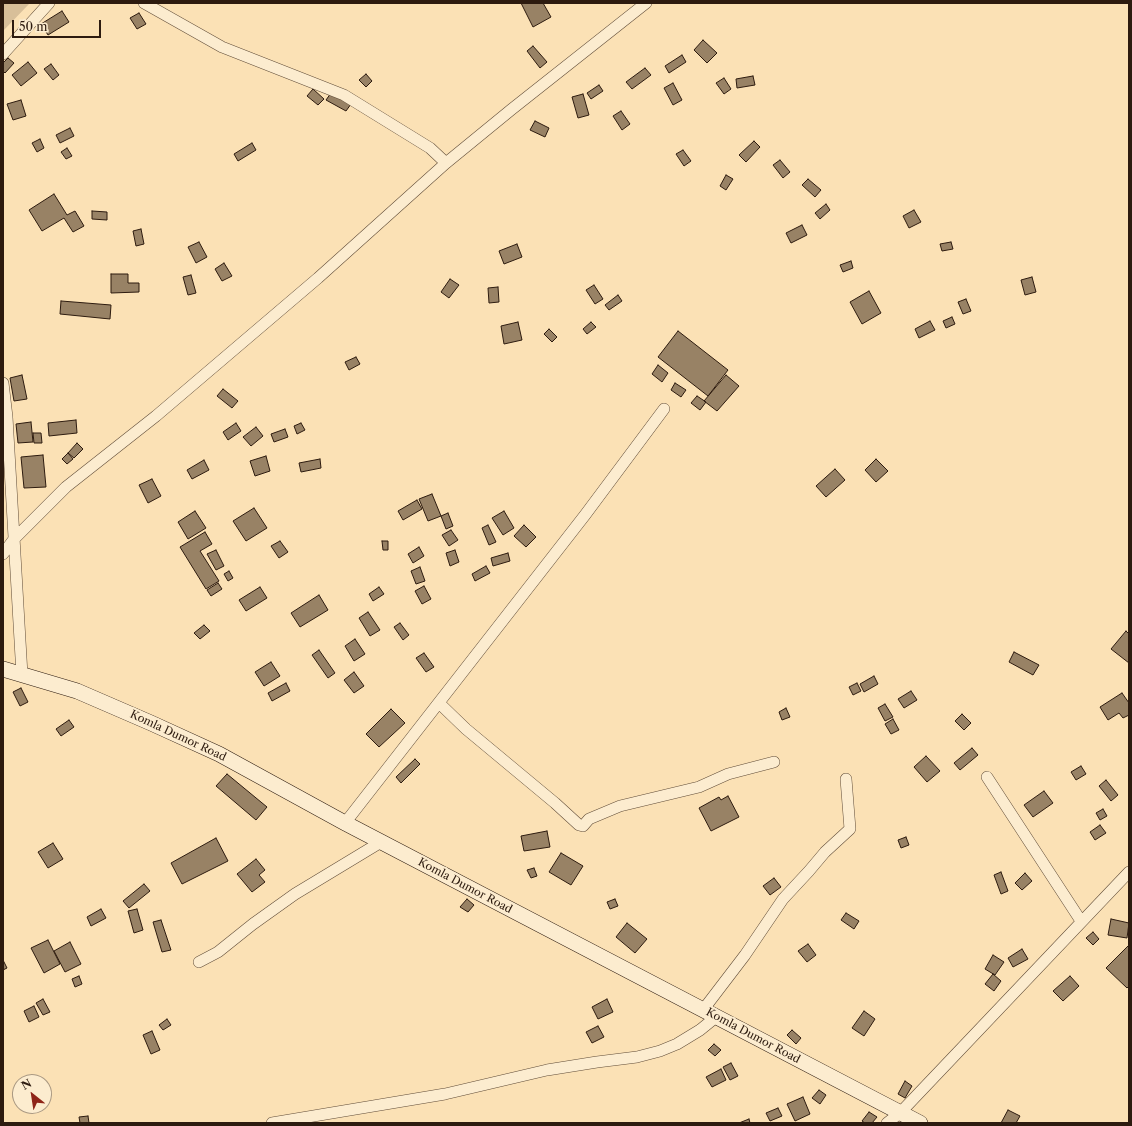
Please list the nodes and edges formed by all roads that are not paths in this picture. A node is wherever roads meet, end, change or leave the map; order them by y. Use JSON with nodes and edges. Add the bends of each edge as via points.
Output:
{"nodes":[{"id":1,"x":49,"y":3,"type":"edge"},
{"id":2,"x":144,"y":3,"type":"edge"},
{"id":3,"x":646,"y":3,"type":"edge"},
{"id":4,"x":3,"y":54,"type":"edge"},
{"id":5,"x":446,"y":163,"type":"junction"},
{"id":6,"x":3,"y":384,"type":"edge"},
{"id":7,"x":664,"y":409,"type":"dead end"},
{"id":8,"x":14,"y":539,"type":"junction"},
{"id":9,"x":3,"y":554,"type":"edge"},
{"id":10,"x":3,"y":669,"type":"edge"},
{"id":11,"x":22,"y":674,"type":"junction"},
{"id":12,"x":438,"y":703,"type":"junction"},
{"id":13,"x":774,"y":762,"type":"dead end"},
{"id":14,"x":987,"y":777,"type":"dead end"},
{"id":15,"x":846,"y":779,"type":"dead end"},
{"id":16,"x":345,"y":823,"type":"junction"},
{"id":17,"x":381,"y":842,"type":"junction"},
{"id":18,"x":1129,"y":872,"type":"edge"},
{"id":19,"x":1081,"y":921,"type":"junction"},
{"id":20,"x":199,"y":962,"type":"dead end"},
{"id":21,"x":703,"y":1010,"type":"junction"},
{"id":22,"x":716,"y":1017,"type":"junction"},
{"id":23,"x":900,"y":1113,"type":"junction"},
{"id":24,"x":272,"y":1123,"type":"edge"},
{"id":25,"x":887,"y":1123,"type":"edge"},
{"id":26,"x":920,"y":1123,"type":"edge"}],
"edges":[{"from":1,"to":4,"type":"street"},
{"from":2,"to":5,"type":"street","via":[[222,47],[344,95],[430,148]]},
{"from":3,"to":5,"type":"street"},
{"from":5,"to":8,"type":"street","via":[[318,278],[174,401],[66,487]]},
{"from":6,"to":8,"type":"street"},
{"from":7,"to":12,"type":"street"},
{"from":8,"to":9,"type":"street"},
{"from":8,"to":11,"type":"street"},
{"from":10,"to":11,"type":"street","name":"Komla Dumor Road"},
{"from":11,"to":16,"type":"street","name":"Komla Dumor Road","via":[[77,691],[219,754]]},
{"from":12,"to":13,"type":"street","via":[[583,826],[589,819],[620,806],[699,787],[728,774]]},
{"from":12,"to":16,"type":"street"},
{"from":14,"to":19,"type":"street"},
{"from":15,"to":21,"type":"street","via":[[850,829],[825,852],[783,899]]},
{"from":16,"to":17,"type":"street","name":"Komla Dumor Road"},
{"from":17,"to":20,"type":"street","via":[[295,894],[218,952]]},
{"from":17,"to":21,"type":"street","name":"Komla Dumor Road"},
{"from":18,"to":19,"type":"street"},
{"from":19,"to":23,"type":"street"},
{"from":21,"to":22,"type":"street","name":"Komla Dumor Road"},
{"from":22,"to":23,"type":"street","name":"Komla Dumor Road"},
{"from":22,"to":24,"type":"street","via":[[677,1044],[637,1057],[547,1070],[445,1094]]},
{"from":23,"to":25,"type":"street"},
{"from":23,"to":26,"type":"street","name":"Komla Dumor Road"}]}
